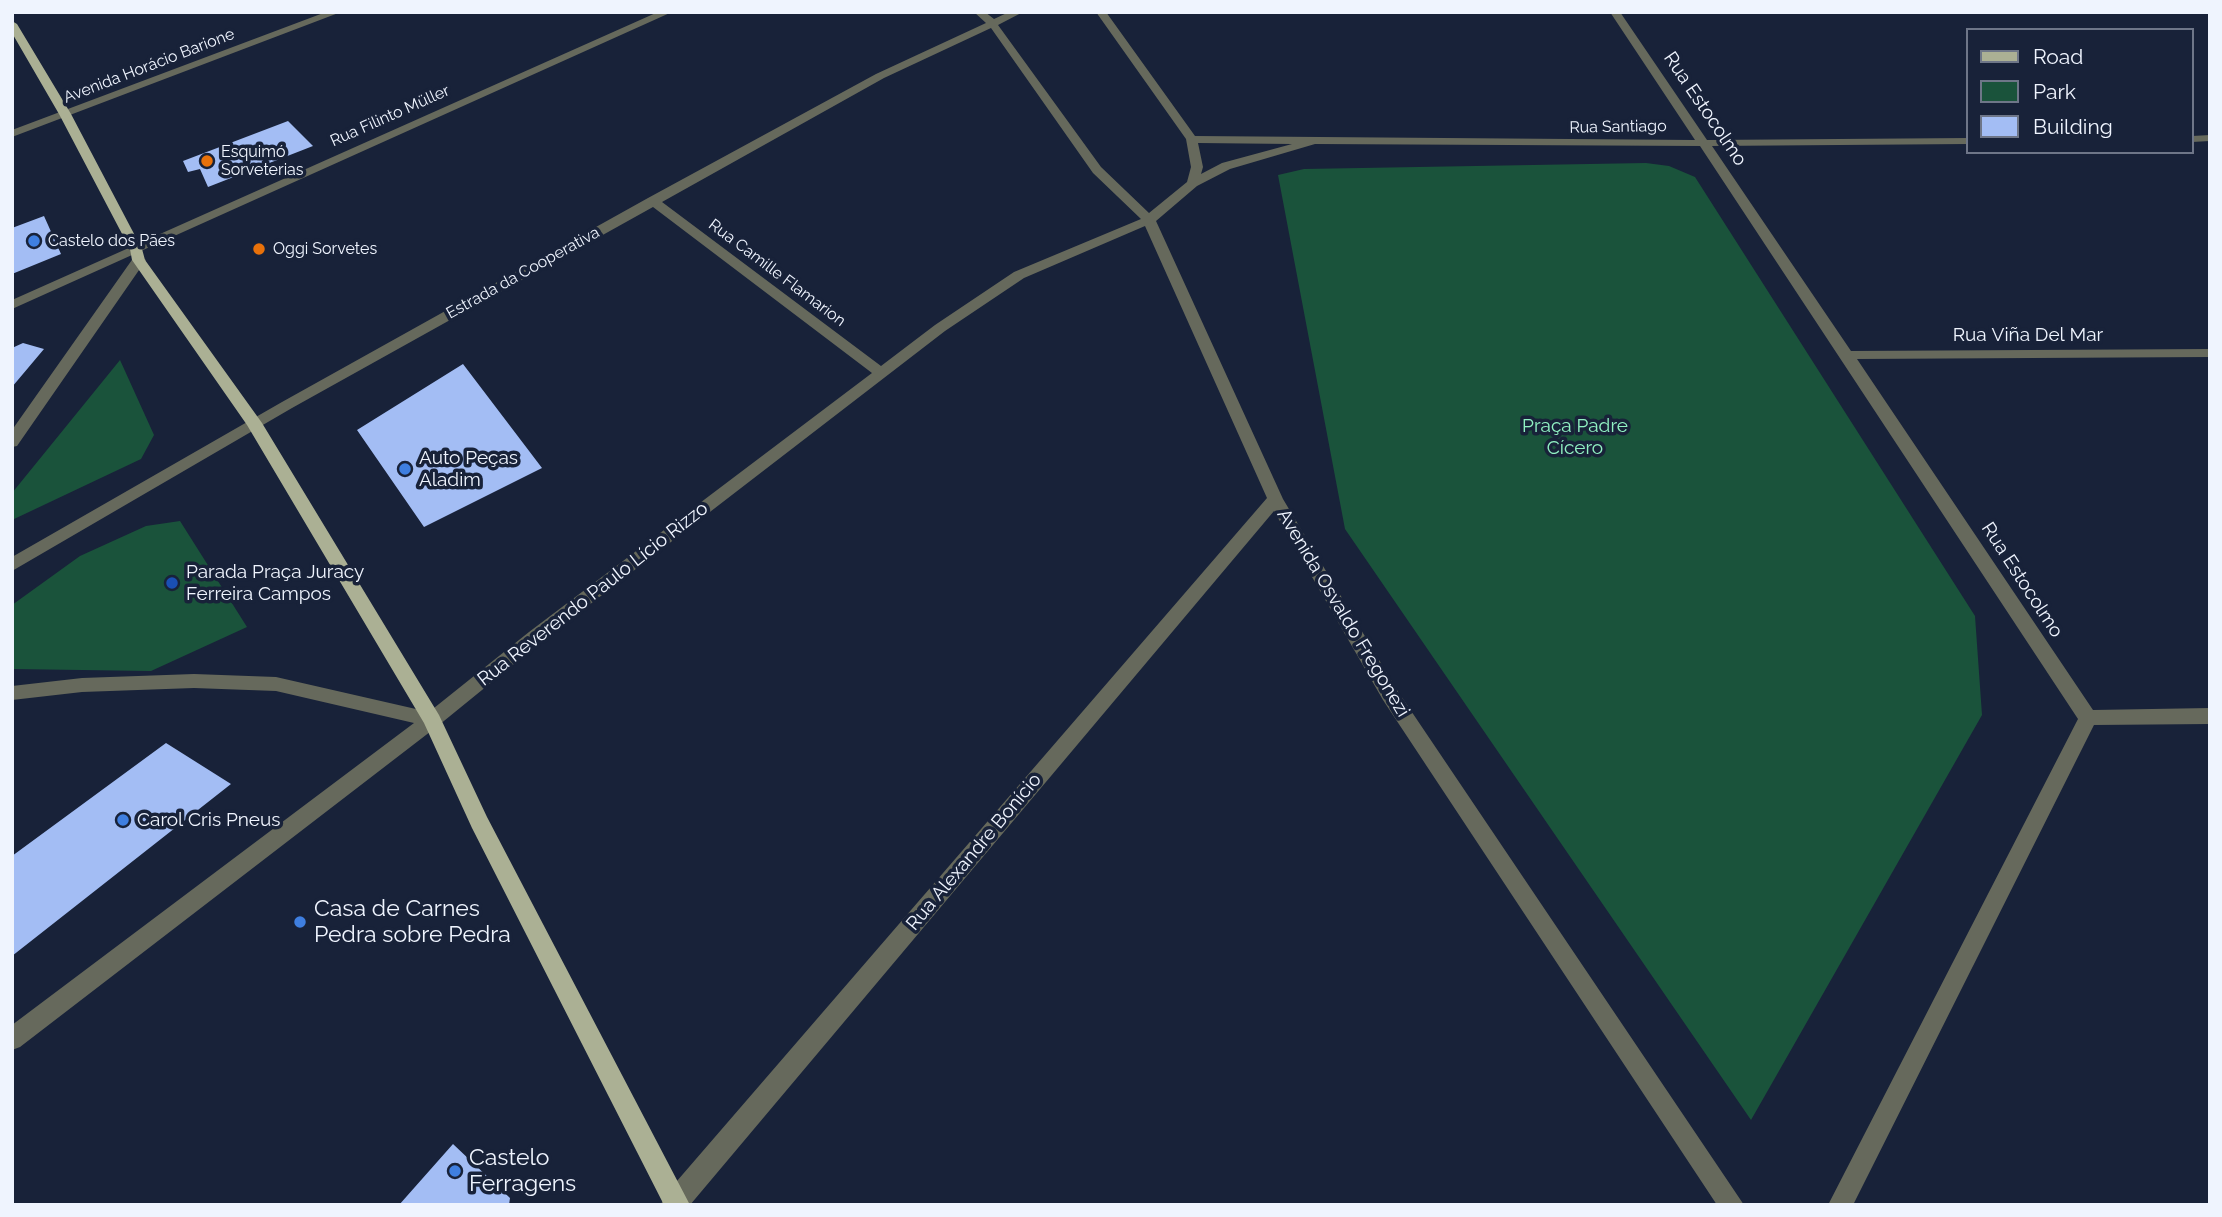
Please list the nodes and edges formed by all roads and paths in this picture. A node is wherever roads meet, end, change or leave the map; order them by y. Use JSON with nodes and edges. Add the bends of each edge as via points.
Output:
{"nodes":[{"id":1,"x":336,"y":12,"type":"edge"},
{"id":2,"x":667,"y":12,"type":"edge"},
{"id":3,"x":979,"y":12,"type":"edge"},
{"id":4,"x":1018,"y":12,"type":"edge"},
{"id":5,"x":1101,"y":12,"type":"edge"},
{"id":6,"x":1615,"y":12,"type":"edge"},
{"id":7,"x":991,"y":22,"type":"junction"},
{"id":8,"x":12,"y":24,"type":"edge"},
{"id":9,"x":65,"y":114,"type":"junction"},
{"id":10,"x":12,"y":134,"type":"edge"},
{"id":11,"x":1192,"y":139,"type":"junction"},
{"id":12,"x":1966,"y":141,"type":"edge"},
{"id":13,"x":1311,"y":142,"type":"junction"},
{"id":14,"x":1702,"y":142,"type":"junction"},
{"id":15,"x":1193,"y":183,"type":"junction"},
{"id":16,"x":652,"y":201,"type":"junction"},
{"id":17,"x":1149,"y":220,"type":"junction"},
{"id":18,"x":137,"y":255,"type":"junction"},
{"id":19,"x":12,"y":305,"type":"edge"},
{"id":20,"x":2210,"y":353,"type":"edge"},
{"id":21,"x":1847,"y":355,"type":"junction"},
{"id":22,"x":880,"y":372,"type":"junction"},
{"id":23,"x":254,"y":423,"type":"junction"},
{"id":24,"x":12,"y":442,"type":"edge"},
{"id":25,"x":1275,"y":499,"type":"junction"},
{"id":26,"x":38,"y":551,"type":"junction"},
{"id":27,"x":12,"y":565,"type":"edge"},
{"id":28,"x":12,"y":573,"type":"edge"},
{"id":29,"x":12,"y":693,"type":"edge"},
{"id":30,"x":2210,"y":716,"type":"edge"},
{"id":31,"x":2088,"y":718,"type":"junction"},
{"id":32,"x":432,"y":720,"type":"junction"},
{"id":33,"x":12,"y":1039,"type":"edge"},
{"id":34,"x":676,"y":1203,"type":"edge"},
{"id":35,"x":1732,"y":1205,"type":"edge"},
{"id":36,"x":1840,"y":1205,"type":"edge"}],
"edges":[{"from":1,"to":9,"type":"street","name":"Avenida Horácio Barione"},
{"from":2,"to":18,"type":"street","name":"Rua Filinto Müller"},
{"from":3,"to":7,"type":"street","name":"Avenida Osvaldo Fregonezi"},
{"from":4,"to":7,"type":"street","name":"Estrada da Cooperativa"},
{"from":5,"to":11,"type":"street"},
{"from":6,"to":14,"type":"street","name":"Rua Estocolmo"},
{"from":7,"to":16,"type":"street","name":"Estrada da Cooperativa","via":[[880,76]]},
{"from":7,"to":17,"type":"street","name":"Avenida Osvaldo Fregonezi","via":[[1097,170]]},
{"from":8,"to":9,"type":"main road"},
{"from":9,"to":10,"type":"street","name":"Avenida Horácio Barione"},
{"from":9,"to":18,"type":"main road"},
{"from":11,"to":13,"type":"street","name":"Rua Santiago"},
{"from":11,"to":15,"type":"street","via":[[1197,167]]},
{"from":12,"to":14,"type":"street","name":"Rua Santiago"},
{"from":13,"to":14,"type":"street","name":"Rua Santiago"},
{"from":13,"to":15,"type":"street","name":"Rua Santiago","via":[[1226,166]]},
{"from":14,"to":21,"type":"street","name":"Rua Estocolmo"},
{"from":15,"to":17,"type":"street","name":"Rua Reverendo Paulo Lício Rizzo"},
{"from":16,"to":22,"type":"street","name":"Rua Camille Flamarion"},
{"from":16,"to":23,"type":"street","name":"Estrada da Cooperativa"},
{"from":17,"to":22,"type":"street","name":"Rua Reverendo Paulo Lício Rizzo","via":[[1019,275]]},
{"from":17,"to":25,"type":"street","name":"Avenida Osvaldo Fregonezi"},
{"from":18,"to":19,"type":"street","name":"Rua Filinto Müller"},
{"from":18,"to":23,"type":"main road"},
{"from":18,"to":24,"type":"street"},
{"from":20,"to":21,"type":"street","name":"Rua Viña Del Mar"},
{"from":21,"to":31,"type":"street","name":"Rua Estocolmo"},
{"from":22,"to":32,"type":"street","name":"Rua Reverendo Paulo Lício Rizzo"},
{"from":23,"to":26,"type":"street","name":"Estrada da Cooperativa"},
{"from":23,"to":32,"type":"main road"},
{"from":25,"to":34,"type":"street","name":"Rua Alexandre Bonício"},
{"from":25,"to":35,"type":"street","name":"Avenida Osvaldo Fregonezi","via":[[1390,695]]},
{"from":26,"to":27,"type":"street","name":"Estrada da Cooperativa"},
{"from":26,"to":28,"type":"street","name":"Estrada da Cooperativa"},
{"from":29,"to":32,"type":"street","via":[[194,681],[276,684]]},
{"from":30,"to":31,"type":"street"},
{"from":31,"to":36,"type":"street"},
{"from":32,"to":33,"type":"street","name":"Rua Reverendo Paulo Lício Rizzo"},
{"from":32,"to":34,"type":"main road","via":[[479,822]]}]}
